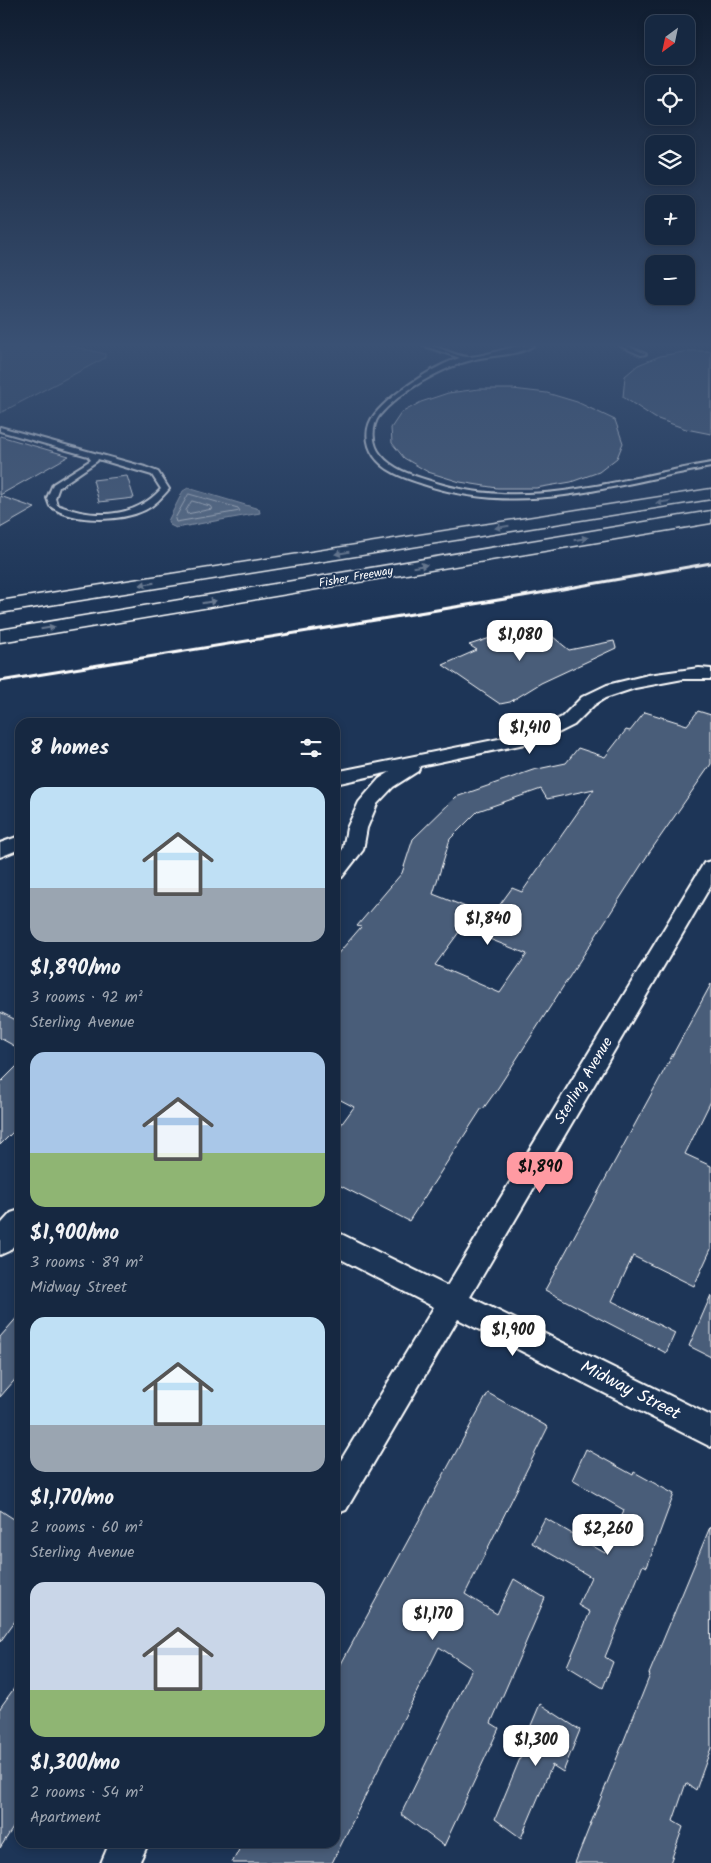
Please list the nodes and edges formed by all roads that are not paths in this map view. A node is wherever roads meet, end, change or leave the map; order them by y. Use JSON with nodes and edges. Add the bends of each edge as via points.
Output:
{"nodes":[{"id":1,"x":11,"y":432,"type":"edge"},
{"id":2,"x":370,"y":432,"type":"edge"},
{"id":3,"x":90,"y":454,"type":"junction"},
{"id":4,"x":711,"y":465,"type":"edge"},
{"id":5,"x":711,"y":494,"type":"edge"},
{"id":6,"x":711,"y":517,"type":"edge"},
{"id":7,"x":0,"y":607,"type":"edge"},
{"id":8,"x":0,"y":636,"type":"edge"},
{"id":9,"x":711,"y":674,"type":"edge"},
{"id":10,"x":446,"y":756,"type":"junction"},
{"id":11,"x":340,"y":777,"type":"edge"},
{"id":12,"x":340,"y":866,"type":"edge"},
{"id":13,"x":711,"y":868,"type":"edge"},
{"id":14,"x":15,"y":1226,"type":"edge"},
{"id":15,"x":0,"y":1243,"type":"edge"},
{"id":16,"x":340,"y":1246,"type":"edge"},
{"id":17,"x":452,"y":1302,"type":"junction"},
{"id":18,"x":711,"y":1432,"type":"edge"},
{"id":19,"x":340,"y":1491,"type":"edge"},
{"id":20,"x":128,"y":1848,"type":"edge"},
{"id":21,"x":119,"y":1863,"type":"edge"}],
"edges":[{"from":1,"to":3,"type":"lane"},
{"from":2,"to":4,"type":"lane","via":[[372,448],[379,459],[402,474],[458,491],[513,497],[574,493]]},
{"from":3,"to":3,"type":"lane","via":[[95,460],[56,486],[51,498],[54,506],[103,517],[125,514],[143,508],[159,498],[165,489],[156,474]]},
{"from":5,"to":7,"type":"highway","name":"Fisher Freeway","one_way":true},
{"from":8,"to":6,"type":"highway","name":"Fisher Freeway","one_way":true},
{"from":9,"to":10,"type":"street","via":[[688,673],[626,685],[605,692],[588,702],[565,723],[538,736]]},
{"from":10,"to":11,"type":"street"},
{"from":10,"to":12,"type":"street","via":[[414,766],[376,792],[357,828],[353,850]]},
{"from":13,"to":17,"type":"street","name":"Sterling Avenue"},
{"from":14,"to":15,"type":"street"},
{"from":16,"to":17,"type":"street","name":"Midway Street"},
{"from":17,"to":18,"type":"street","name":"Midway Street"},
{"from":17,"to":19,"type":"street","name":"Sterling Avenue"},
{"from":20,"to":21,"type":"street"}]}
